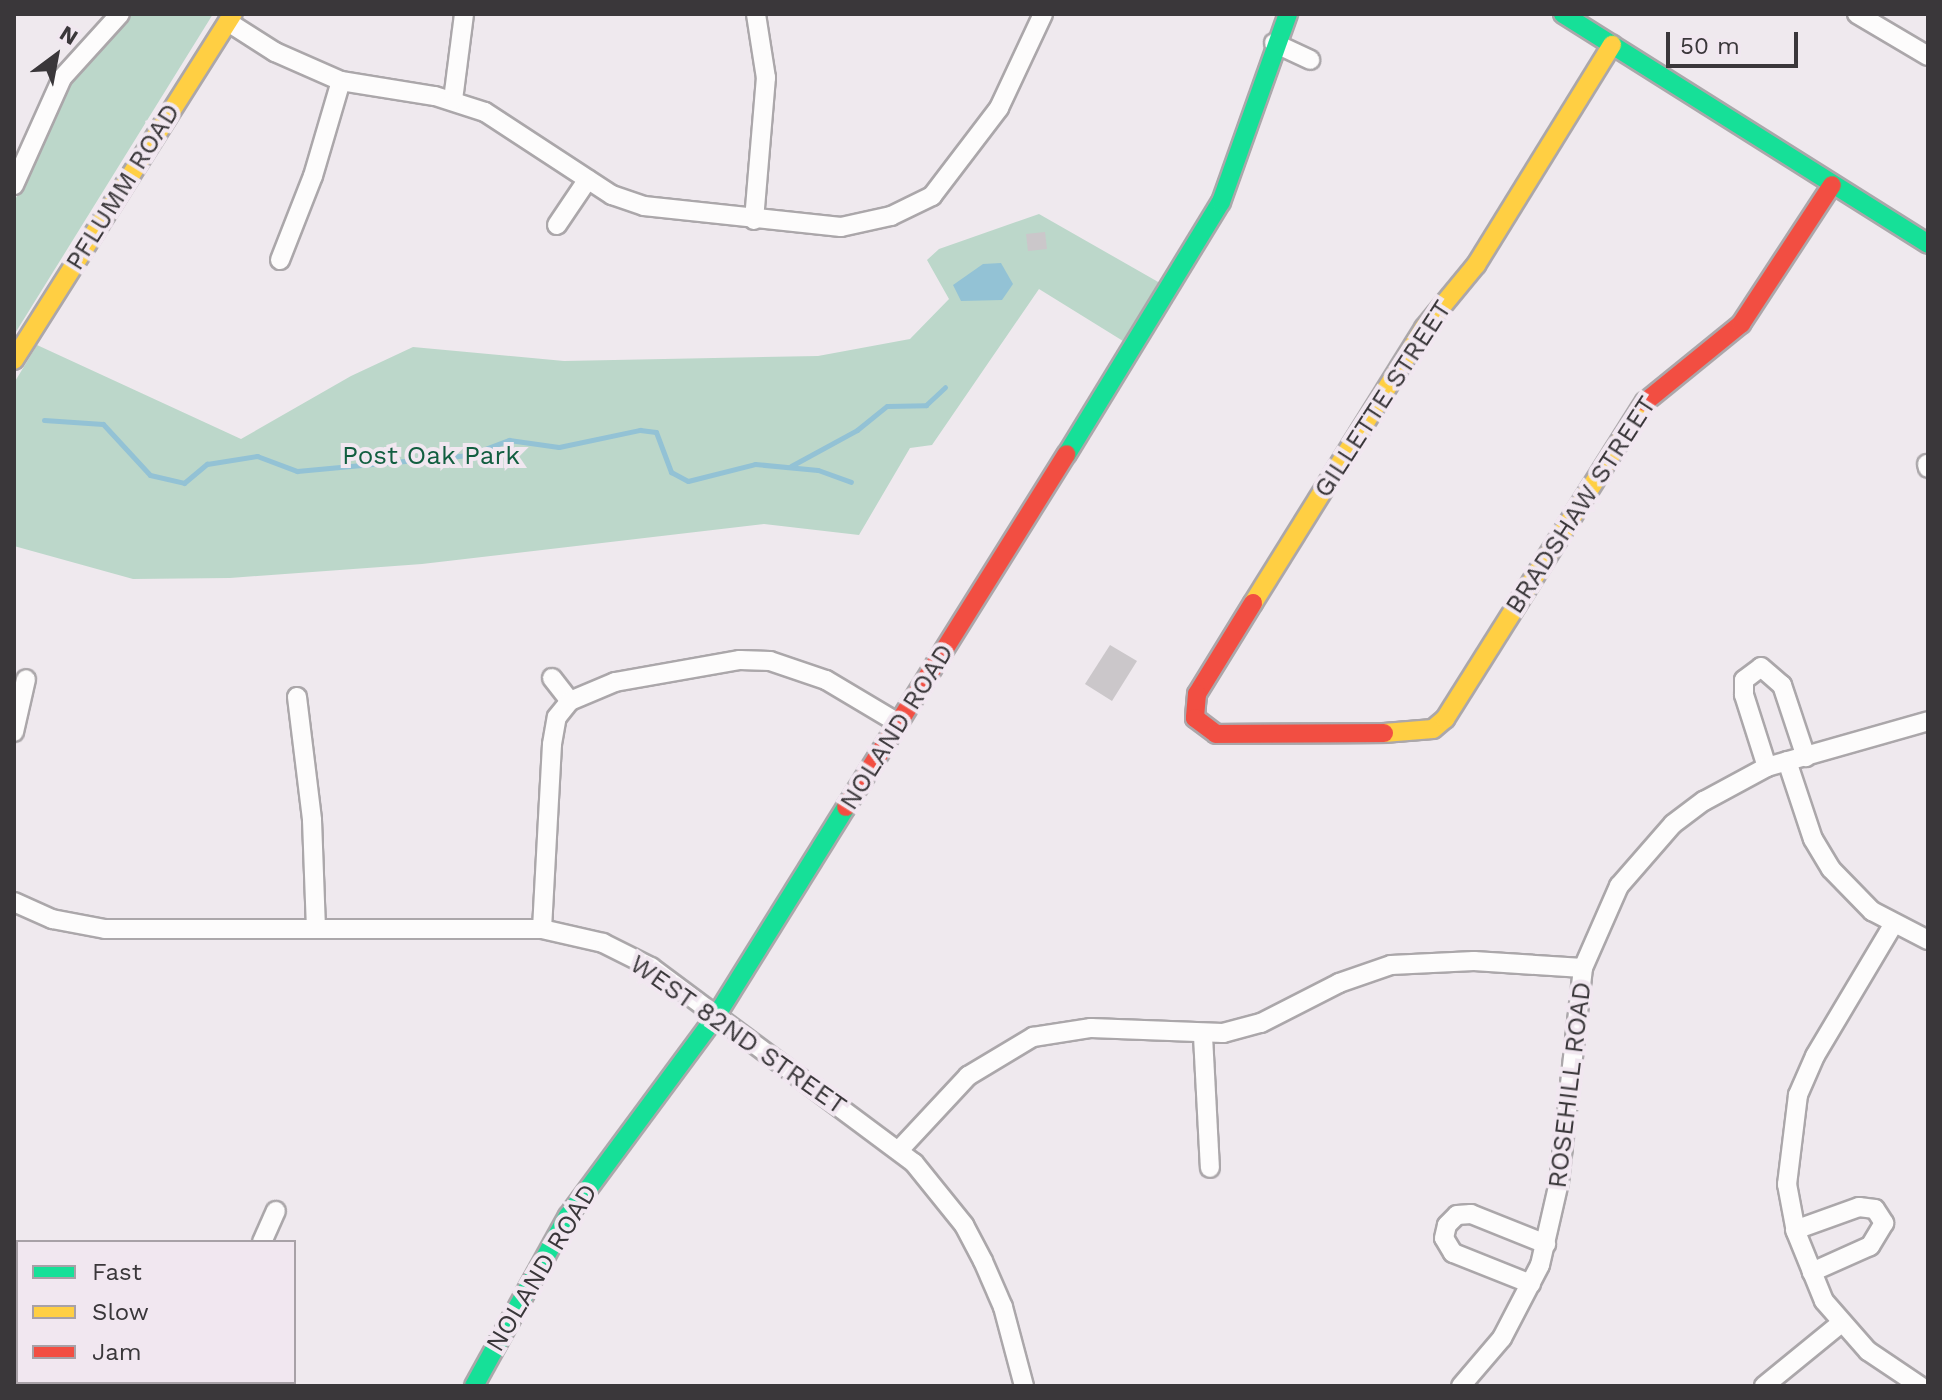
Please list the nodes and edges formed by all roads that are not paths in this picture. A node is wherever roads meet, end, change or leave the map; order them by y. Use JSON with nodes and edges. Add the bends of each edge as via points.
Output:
{"nodes":[{"id":1,"x":120,"y":14,"type":"edge"},
{"id":2,"x":464,"y":14,"type":"edge"},
{"id":3,"x":756,"y":14,"type":"edge"},
{"id":4,"x":1043,"y":14,"type":"edge"},
{"id":5,"x":1288,"y":14,"type":"edge"},
{"id":6,"x":1563,"y":14,"type":"edge"},
{"id":7,"x":1857,"y":14,"type":"edge"},
{"id":8,"x":230,"y":18,"type":"edge"},
{"id":9,"x":1274,"y":43,"type":"junction"},
{"id":10,"x":1612,"y":45,"type":"junction"},
{"id":11,"x":1928,"y":56,"type":"edge"},
{"id":12,"x":1310,"y":60,"type":"dead end"},
{"id":13,"x":341,"y":81,"type":"junction"},
{"id":14,"x":453,"y":100,"type":"junction"},
{"id":15,"x":588,"y":179,"type":"junction"},
{"id":16,"x":14,"y":185,"type":"edge"},
{"id":17,"x":1832,"y":185,"type":"junction"},
{"id":18,"x":754,"y":220,"type":"junction"},
{"id":19,"x":557,"y":225,"type":"dead end"},
{"id":20,"x":1928,"y":244,"type":"edge"},
{"id":21,"x":280,"y":260,"type":"dead end"},
{"id":22,"x":14,"y":360,"type":"edge"},
{"id":23,"x":552,"y":678,"type":"dead end"},
{"id":24,"x":26,"y":679,"type":"dead end"},
{"id":25,"x":297,"y":697,"type":"dead end"},
{"id":26,"x":570,"y":701,"type":"junction"},
{"id":27,"x":1928,"y":721,"type":"edge"},
{"id":28,"x":898,"y":723,"type":"junction"},
{"id":29,"x":1433,"y":729,"type":"joint"},
{"id":30,"x":14,"y":732,"type":"edge"},
{"id":31,"x":1806,"y":757,"type":"junction"},
{"id":32,"x":1787,"y":761,"type":"junction"},
{"id":33,"x":1767,"y":767,"type":"junction"},
{"id":34,"x":14,"y":902,"type":"edge"},
{"id":35,"x":1893,"y":925,"type":"junction"},
{"id":36,"x":316,"y":928,"type":"junction"},
{"id":37,"x":542,"y":929,"type":"junction"},
{"id":38,"x":1928,"y":940,"type":"edge"},
{"id":39,"x":1583,"y":968,"type":"junction"},
{"id":40,"x":716,"y":1016,"type":"junction"},
{"id":41,"x":1203,"y":1036,"type":"junction"},
{"id":42,"x":900,"y":1149,"type":"junction"},
{"id":43,"x":1210,"y":1168,"type":"dead end"},
{"id":44,"x":276,"y":1211,"type":"dead end"},
{"id":45,"x":1795,"y":1230,"type":"junction"},
{"id":46,"x":263,"y":1240,"type":"edge"},
{"id":47,"x":1546,"y":1244,"type":"junction"},
{"id":48,"x":1812,"y":1272,"type":"junction"},
{"id":49,"x":1531,"y":1284,"type":"junction"},
{"id":50,"x":1840,"y":1324,"type":"junction"},
{"id":51,"x":474,"y":1386,"type":"edge"},
{"id":52,"x":1024,"y":1386,"type":"edge"},
{"id":53,"x":1461,"y":1386,"type":"edge"},
{"id":54,"x":1764,"y":1386,"type":"edge"},
{"id":55,"x":1920,"y":1386,"type":"edge"}],
"edges":[{"from":1,"to":16,"type":"street","via":[[62,78]]},
{"from":2,"to":14,"type":"street"},
{"from":3,"to":18,"type":"street","via":[[766,78]]},
{"from":4,"to":18,"type":"street","via":[[999,108],[932,196],[891,216],[841,227]]},
{"from":5,"to":9,"type":"street","name":"NOLAND ROAD"},
{"from":6,"to":10,"type":"street"},
{"from":7,"to":11,"type":"street"},
{"from":8,"to":13,"type":"street","via":[[275,52]]},
{"from":8,"to":22,"type":"street","name":"PFLUMM ROAD"},
{"from":9,"to":12,"type":"street"},
{"from":9,"to":28,"type":"street","name":"NOLAND ROAD","via":[[1237,160],[1197,246]]},
{"from":10,"to":17,"type":"street"},
{"from":10,"to":29,"type":"street","name":"GILLETTE STREET","via":[[1476,265],[1424,328],[1197,694],[1195,718],[1216,734]]},
{"from":13,"to":14,"type":"street"},
{"from":13,"to":21,"type":"street","via":[[313,176]]},
{"from":14,"to":15,"type":"street","via":[[512,125]]},
{"from":15,"to":18,"type":"street","via":[[612,195],[655,209]]},
{"from":15,"to":19,"type":"street"},
{"from":17,"to":20,"type":"street"},
{"from":17,"to":29,"type":"street","name":"BRADSHAW STREET","via":[[1741,324],[1674,373],[1638,408],[1445,719]]},
{"from":23,"to":26,"type":"street"},
{"from":24,"to":30,"type":"street"},
{"from":25,"to":36,"type":"street","via":[[312,820]]},
{"from":26,"to":28,"type":"street","via":[[615,682],[740,660],[770,661],[826,680]]},
{"from":26,"to":37,"type":"street","via":[[557,717],[552,744]]},
{"from":27,"to":31,"type":"street","name":"ROSEHILL ROAD"},
{"from":28,"to":40,"type":"street","name":"NOLAND ROAD"},
{"from":31,"to":32,"type":"street","name":"ROSEHILL ROAD"},
{"from":31,"to":33,"type":"street","via":[[1782,685],[1761,667],[1744,680],[1744,695]]},
{"from":32,"to":33,"type":"street","name":"ROSEHILL ROAD"},
{"from":32,"to":35,"type":"street","via":[[1821,854],[1854,896]]},
{"from":33,"to":39,"type":"street","name":"ROSEHILL ROAD","via":[[1704,801],[1639,858],[1600,921]]},
{"from":34,"to":36,"type":"street","name":"WEST 82ND STREET","via":[[52,919],[105,929]]},
{"from":35,"to":38,"type":"street"},
{"from":35,"to":45,"type":"street","via":[[1815,1056],[1798,1095],[1787,1152]]},
{"from":36,"to":37,"type":"street","name":"WEST 82ND STREET"},
{"from":37,"to":40,"type":"street","name":"WEST 82ND STREET","via":[[615,949],[651,967]]},
{"from":39,"to":41,"type":"street","via":[[1474,961],[1391,965],[1339,983],[1261,1023]]},
{"from":39,"to":47,"type":"street","name":"ROSEHILL ROAD","via":[[1559,1182]]},
{"from":40,"to":42,"type":"street","name":"WEST 82ND STREET"},
{"from":40,"to":51,"type":"street","name":"NOLAND ROAD","via":[[568,1216]]},
{"from":41,"to":42,"type":"street","via":[[1091,1028],[1033,1037],[991,1057],[968,1076]]},
{"from":41,"to":43,"type":"street"},
{"from":42,"to":52,"type":"street","name":"WEST 82ND STREET","via":[[939,1190],[983,1261],[1003,1307]]},
{"from":44,"to":46,"type":"street"},
{"from":45,"to":48,"type":"street"},
{"from":45,"to":48,"type":"street","via":[[1859,1207],[1875,1209],[1884,1223],[1870,1246]]},
{"from":47,"to":49,"type":"street","name":"ROSEHILL ROAD"},
{"from":47,"to":49,"type":"street","via":[[1471,1214],[1457,1215],[1447,1225],[1444,1238],[1453,1253]]},
{"from":48,"to":50,"type":"street"},
{"from":49,"to":53,"type":"street","name":"ROSEHILL ROAD","via":[[1502,1338]]},
{"from":50,"to":54,"type":"street"},
{"from":50,"to":55,"type":"street","via":[[1882,1363]]}]}
